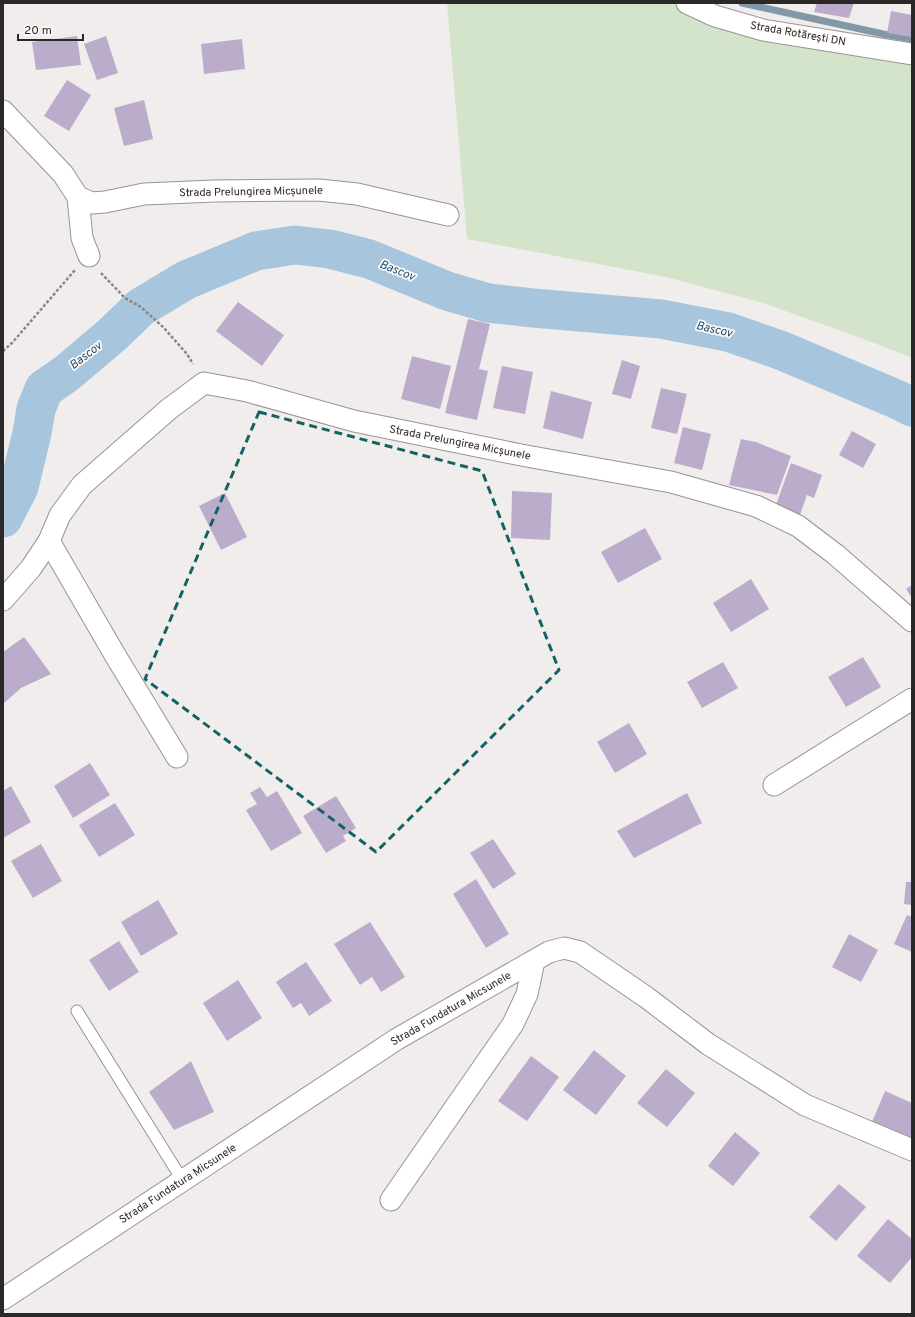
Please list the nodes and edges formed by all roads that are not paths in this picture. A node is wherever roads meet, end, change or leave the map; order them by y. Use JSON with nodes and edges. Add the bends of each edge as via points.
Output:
{"nodes":[{"id":1,"x":687,"y":3,"type":"edge"},
{"id":2,"x":912,"y":54,"type":"edge"},
{"id":3,"x":3,"y":111,"type":"edge"},
{"id":4,"x":78,"y":197,"type":"junction"},
{"id":5,"x":448,"y":215,"type":"dead end"},
{"id":6,"x":88,"y":254,"type":"road end"},
{"id":7,"x":49,"y":541,"type":"junction"},
{"id":8,"x":3,"y":600,"type":"edge"},
{"id":9,"x":912,"y":621,"type":"edge"},
{"id":10,"x":912,"y":699,"type":"edge"},
{"id":11,"x":177,"y":757,"type":"dead end"},
{"id":12,"x":774,"y":785,"type":"dead end"},
{"id":13,"x":534,"y":961,"type":"junction"},
{"id":14,"x":77,"y":1011,"type":"dead end"},
{"id":15,"x":912,"y":1150,"type":"edge"},
{"id":16,"x":183,"y":1181,"type":"junction"},
{"id":17,"x":391,"y":1200,"type":"dead end"},
{"id":18,"x":3,"y":1299,"type":"edge"}],
"edges":[{"from":1,"to":2,"type":"street","name":"Strada Rotărești DN","via":[[714,16],[763,30]]},
{"from":3,"to":4,"type":"street","via":[[63,174]]},
{"from":4,"to":5,"type":"street","name":"Strada Prelungirea Micșunele","via":[[92,203],[144,194],[319,190],[357,194]]},
{"from":4,"to":6,"type":"street","via":[[82,238]]},
{"from":7,"to":8,"type":"street","via":[[31,568]]},
{"from":7,"to":9,"type":"street","name":"Strada Prelungirea Micșunele","via":[[60,515],[82,485],[169,409],[204,383],[247,391],[354,421],[528,457],[671,482],[756,506],[798,526],[835,554]]},
{"from":7,"to":11,"type":"street"},
{"from":10,"to":12,"type":"street"},
{"from":13,"to":15,"type":"street","name":"Strada Fundatura Micsunele","via":[[548,952],[564,948],[580,952],[708,1044],[805,1105]]},
{"from":13,"to":16,"type":"street","name":"Strada Fundatura Micsunele","via":[[397,1039]]},
{"from":13,"to":17,"type":"street","via":[[527,994],[513,1024]]},
{"from":14,"to":16,"type":"lane"},
{"from":16,"to":18,"type":"street","name":"Strada Fundatura Micsunele"}]}
